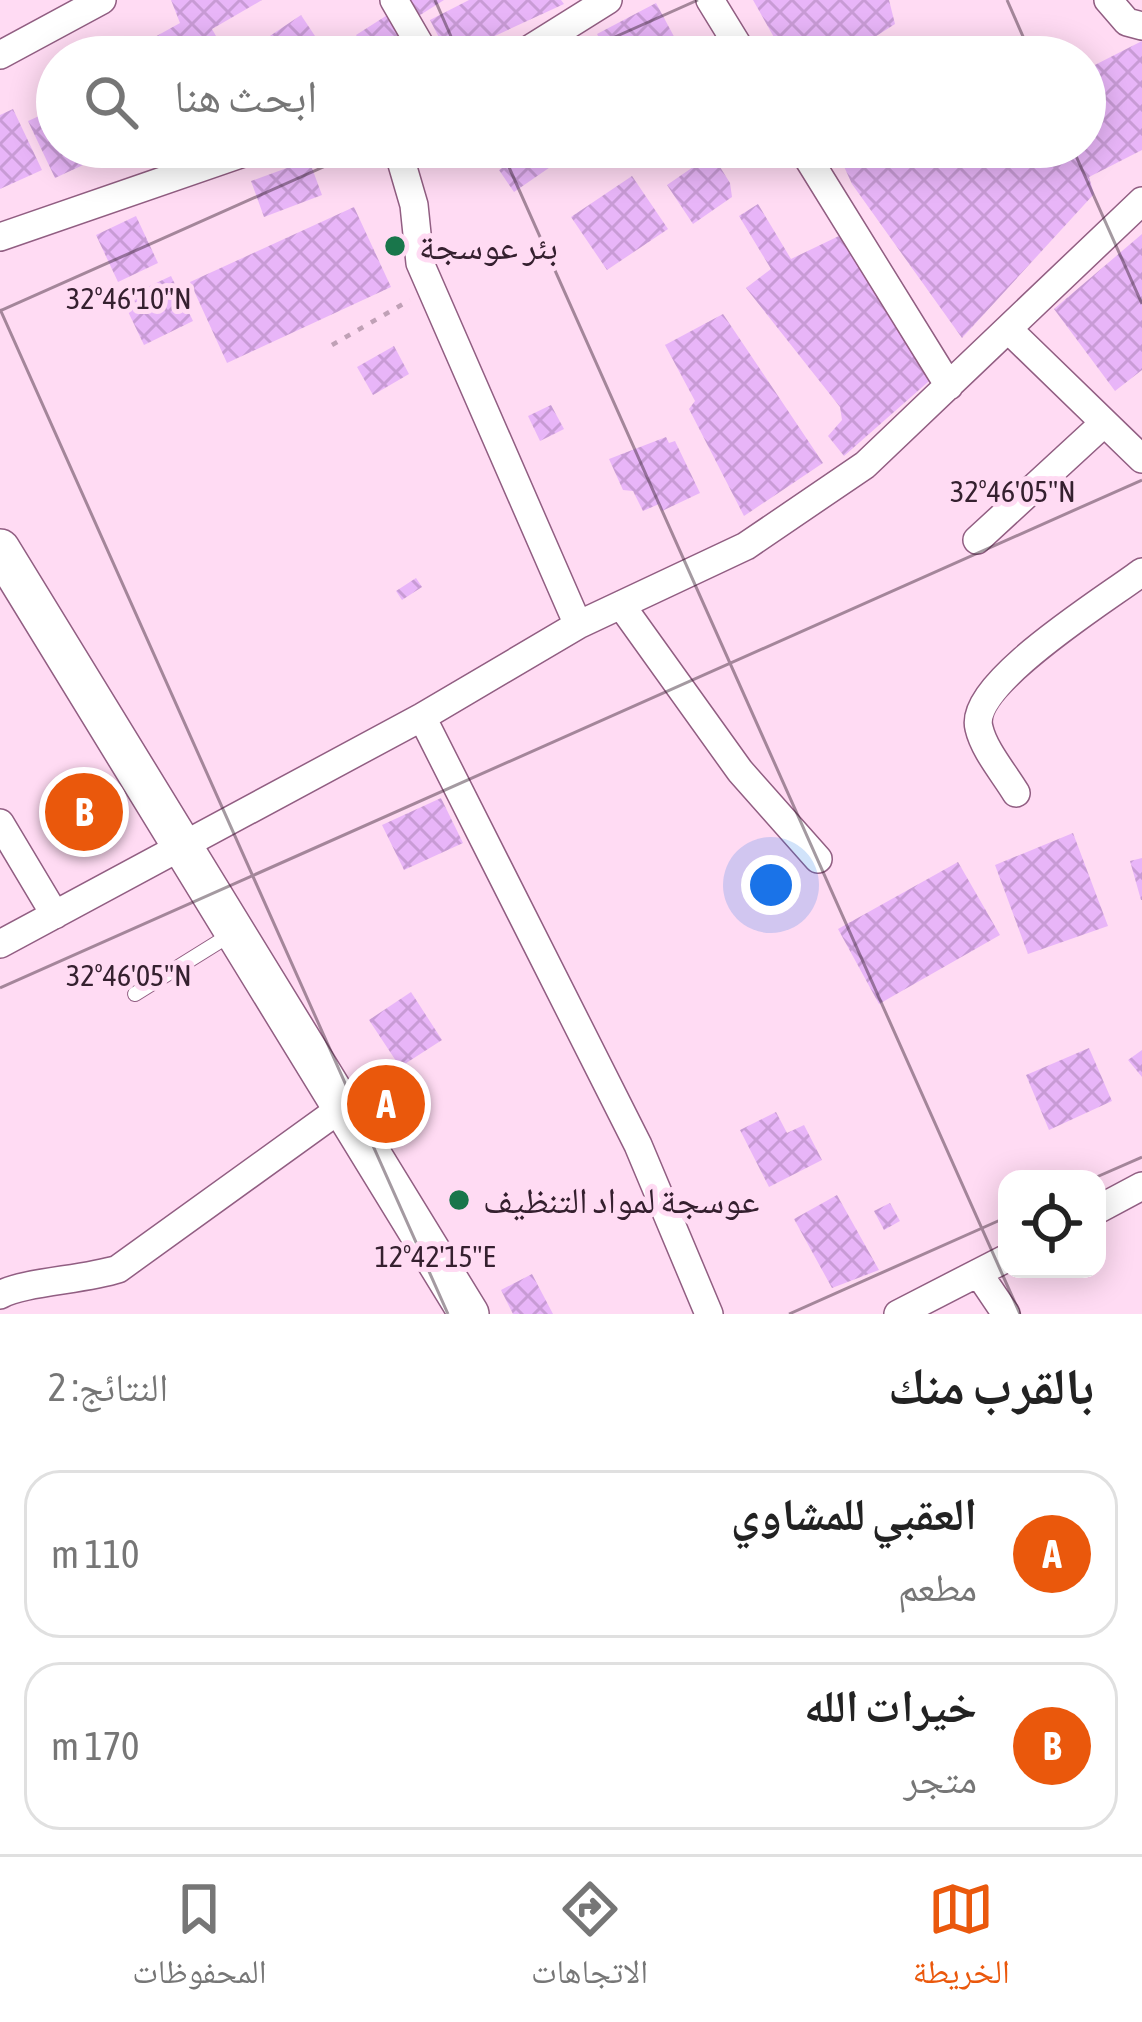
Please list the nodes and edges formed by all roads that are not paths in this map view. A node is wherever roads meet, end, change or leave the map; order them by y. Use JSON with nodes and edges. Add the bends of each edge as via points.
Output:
{"nodes":[{"id":1,"x":102,"y":0,"type":"edge"},
{"id":2,"x":394,"y":0,"type":"edge"},
{"id":3,"x":606,"y":0,"type":"edge"},
{"id":4,"x":710,"y":0,"type":"edge"},
{"id":5,"x":1108,"y":0,"type":"edge"},
{"id":6,"x":1142,"y":26,"type":"edge"},
{"id":7,"x":415,"y":36,"type":"edge"},
{"id":8,"x":550,"y":36,"type":"edge"},
{"id":9,"x":732,"y":36,"type":"edge"},
{"id":10,"x":0,"y":55,"type":"edge"},
{"id":11,"x":200,"y":168,"type":"edge"},
{"id":12,"x":403,"y":168,"type":"edge"},
{"id":13,"x":814,"y":168,"type":"edge"},
{"id":14,"x":1142,"y":201,"type":"edge"},
{"id":15,"x":0,"y":237,"type":"edge"},
{"id":16,"x":1010,"y":331,"type":"junction"},
{"id":17,"x":949,"y":386,"type":"junction"},
{"id":18,"x":1103,"y":424,"type":"junction"},
{"id":19,"x":1142,"y":459,"type":"edge"},
{"id":20,"x":977,"y":540,"type":"dead end"},
{"id":21,"x":0,"y":549,"type":"edge"},
{"id":22,"x":1142,"y":572,"type":"edge"},
{"id":23,"x":621,"y":605,"type":"junction"},
{"id":24,"x":578,"y":625,"type":"junction"},
{"id":25,"x":422,"y":717,"type":"junction"},
{"id":26,"x":1016,"y":793,"type":"dead end"},
{"id":27,"x":0,"y":823,"type":"edge"},
{"id":28,"x":184,"y":846,"type":"junction"},
{"id":29,"x":818,"y":859,"type":"dead end"},
{"id":30,"x":56,"y":915,"type":"junction"},
{"id":31,"x":233,"y":933,"type":"junction"},
{"id":32,"x":0,"y":944,"type":"edge"},
{"id":33,"x":135,"y":994,"type":"dead end"},
{"id":34,"x":344,"y":1106,"type":"junction"},
{"id":35,"x":1142,"y":1186,"type":"edge"},
{"id":36,"x":1106,"y":1205,"type":"edge"},
{"id":37,"x":998,"y":1263,"type":"edge"},
{"id":38,"x":979,"y":1274,"type":"junction"},
{"id":39,"x":0,"y":1295,"type":"edge"},
{"id":40,"x":470,"y":1314,"type":"edge"},
{"id":41,"x":709,"y":1314,"type":"edge"},
{"id":42,"x":898,"y":1314,"type":"edge"},
{"id":43,"x":1006,"y":1314,"type":"edge"}],
"edges":[{"from":1,"to":10,"type":"street"},
{"from":2,"to":7,"type":"street"},
{"from":3,"to":8,"type":"street"},
{"from":4,"to":9,"type":"street"},
{"from":5,"to":6,"type":"street"},
{"from":11,"to":15,"type":"street"},
{"from":12,"to":24,"type":"street","via":[[417,254]]},
{"from":13,"to":17,"type":"street"},
{"from":14,"to":16,"type":"street"},
{"from":16,"to":17,"type":"street"},
{"from":16,"to":18,"type":"street"},
{"from":17,"to":23,"type":"street","via":[[865,465],[746,546]]},
{"from":18,"to":19,"type":"street"},
{"from":18,"to":20,"type":"street"},
{"from":21,"to":28,"type":"street"},
{"from":22,"to":26,"type":"street","via":[[1005,674],[982,701],[979,728]]},
{"from":23,"to":24,"type":"street"},
{"from":23,"to":29,"type":"street","via":[[740,771]]},
{"from":24,"to":25,"type":"street"},
{"from":25,"to":28,"type":"street"},
{"from":25,"to":41,"type":"street","via":[[638,1145]]},
{"from":27,"to":30,"type":"street"},
{"from":28,"to":30,"type":"street"},
{"from":28,"to":31,"type":"street"},
{"from":30,"to":32,"type":"street"},
{"from":31,"to":33,"type":"lane"},
{"from":31,"to":34,"type":"street"},
{"from":34,"to":39,"type":"street","via":[[118,1269]]},
{"from":34,"to":40,"type":"street"},
{"from":35,"to":36,"type":"street"},
{"from":37,"to":38,"type":"street"},
{"from":38,"to":42,"type":"street"},
{"from":38,"to":43,"type":"street"}]}
